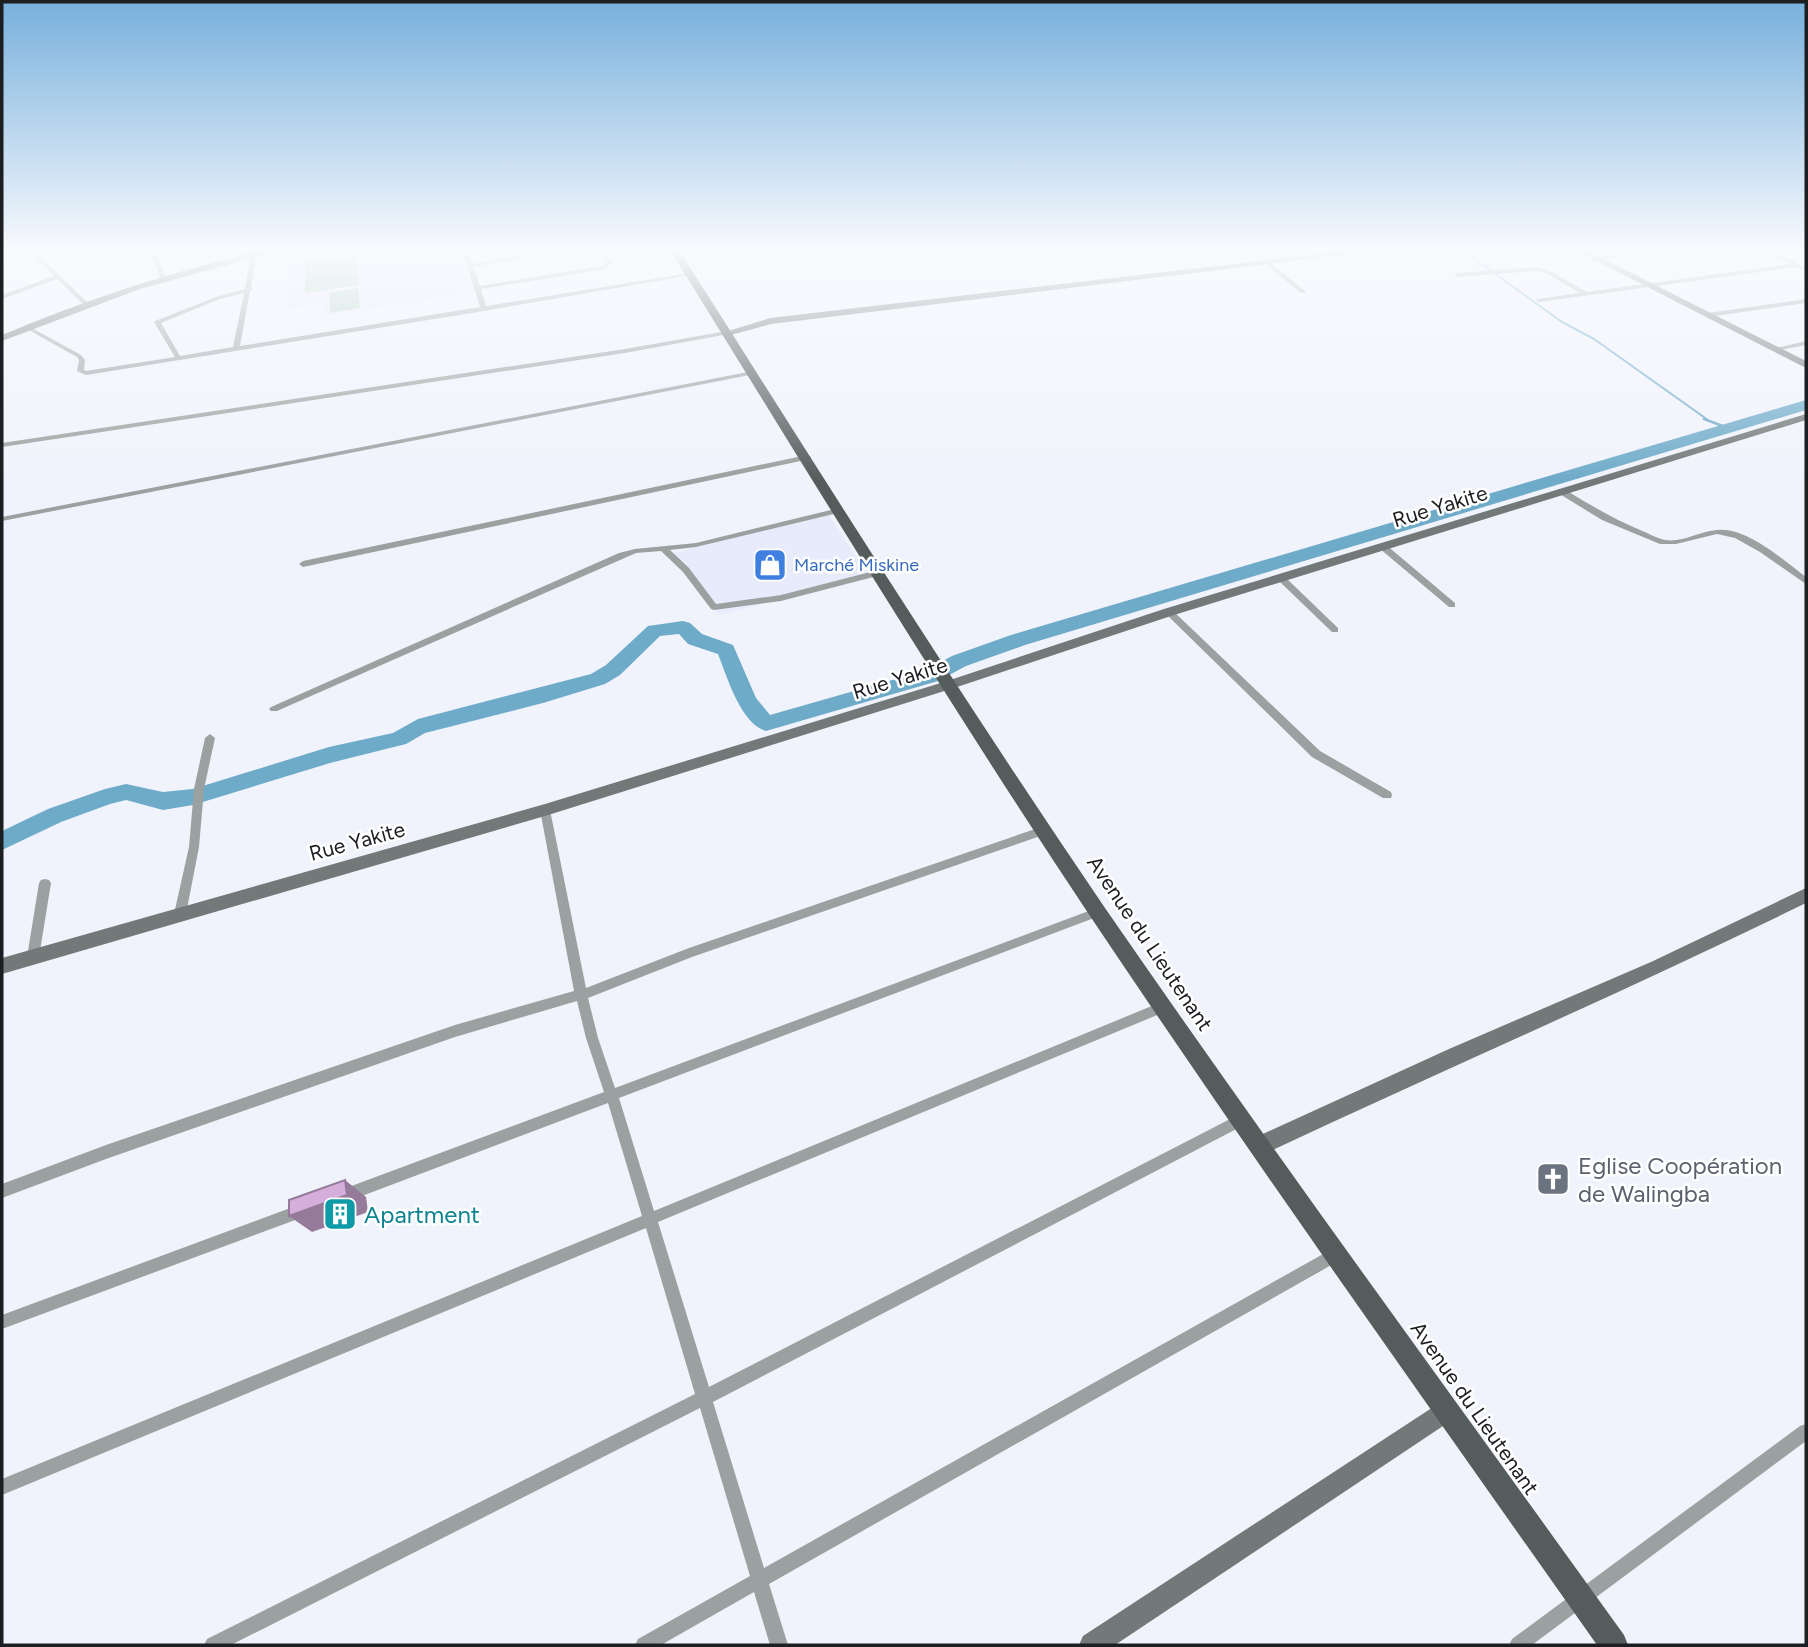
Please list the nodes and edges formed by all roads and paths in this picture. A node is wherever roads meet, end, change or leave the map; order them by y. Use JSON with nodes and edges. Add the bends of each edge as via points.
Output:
{"nodes":[{"id":1,"x":31,"y":327,"type":"edge"},
{"id":2,"x":160,"y":327,"type":"edge"},
{"id":3,"x":241,"y":327,"type":"edge"},
{"id":4,"x":377,"y":327,"type":"edge"},
{"id":5,"x":723,"y":327,"type":"edge"},
{"id":6,"x":749,"y":327,"type":"edge"},
{"id":7,"x":1731,"y":327,"type":"edge"},
{"id":8,"x":28,"y":328,"type":"junction"},
{"id":9,"x":727,"y":333,"type":"junction"},
{"id":10,"x":3,"y":336,"type":"edge"},
{"id":11,"x":1806,"y":343,"type":"edge"},
{"id":12,"x":236,"y":349,"type":"junction"},
{"id":13,"x":1775,"y":349,"type":"junction"},
{"id":14,"x":178,"y":357,"type":"junction"},
{"id":15,"x":1806,"y":365,"type":"edge"},
{"id":16,"x":753,"y":373,"type":"junction"},
{"id":17,"x":1806,"y":417,"type":"edge"},
{"id":18,"x":2,"y":445,"type":"edge"},
{"id":19,"x":807,"y":457,"type":"junction"},
{"id":20,"x":1561,"y":491,"type":"junction"},
{"id":21,"x":839,"y":510,"type":"junction"},
{"id":22,"x":2,"y":519,"type":"edge"},
{"id":23,"x":1382,"y":547,"type":"junction"},
{"id":24,"x":664,"y":549,"type":"junction"},
{"id":25,"x":303,"y":564,"type":"dead end"},
{"id":26,"x":878,"y":573,"type":"junction"},
{"id":27,"x":1282,"y":579,"type":"junction"},
{"id":28,"x":1806,"y":581,"type":"edge"},
{"id":29,"x":1452,"y":605,"type":"dead end"},
{"id":30,"x":1169,"y":612,"type":"junction"},
{"id":31,"x":1335,"y":630,"type":"dead end"},
{"id":32,"x":944,"y":677,"type":"junction"},
{"id":33,"x":274,"y":709,"type":"dead end"},
{"id":34,"x":210,"y":738,"type":"dead end"},
{"id":35,"x":1387,"y":795,"type":"dead end"},
{"id":36,"x":545,"y":810,"type":"junction"},
{"id":37,"x":1045,"y":830,"type":"junction"},
{"id":38,"x":45,"y":883,"type":"dead end"},
{"id":39,"x":1806,"y":895,"type":"edge"},
{"id":40,"x":1098,"y":912,"type":"junction"},
{"id":41,"x":180,"y":914,"type":"junction"},
{"id":42,"x":33,"y":957,"type":"junction"},
{"id":43,"x":2,"y":966,"type":"edge"},
{"id":44,"x":583,"y":994,"type":"junction"},
{"id":45,"x":1163,"y":1007,"type":"junction"},
{"id":46,"x":612,"y":1097,"type":"junction"},
{"id":47,"x":1241,"y":1120,"type":"junction"},
{"id":48,"x":1259,"y":1146,"type":"junction"},
{"id":49,"x":2,"y":1191,"type":"edge"},
{"id":50,"x":649,"y":1220,"type":"junction"},
{"id":51,"x":1337,"y":1254,"type":"junction"},
{"id":52,"x":2,"y":1322,"type":"edge"},
{"id":53,"x":704,"y":1398,"type":"junction"},
{"id":54,"x":1447,"y":1410,"type":"junction"},
{"id":55,"x":1806,"y":1432,"type":"edge"},
{"id":56,"x":2,"y":1487,"type":"edge"},
{"id":57,"x":758,"y":1579,"type":"junction"},
{"id":58,"x":1579,"y":1598,"type":"junction"},
{"id":59,"x":213,"y":1645,"type":"edge"},
{"id":60,"x":645,"y":1645,"type":"edge"},
{"id":61,"x":779,"y":1645,"type":"edge"},
{"id":62,"x":1091,"y":1645,"type":"edge"},
{"id":63,"x":1518,"y":1645,"type":"edge"},
{"id":64,"x":1614,"y":1645,"type":"edge"}],
"edges":[{"from":1,"to":8,"type":"main road"},
{"from":2,"to":14,"type":"street"},
{"from":3,"to":12,"type":"street"},
{"from":4,"to":12,"type":"street"},
{"from":5,"to":9,"type":"main road","name":"Avenue du Lieutenant"},
{"from":6,"to":9,"type":"main road"},
{"from":7,"to":13,"type":"main road"},
{"from":8,"to":10,"type":"main road"},
{"from":8,"to":14,"type":"street","via":[[79,356],[81,373]]},
{"from":9,"to":16,"type":"main road","name":"Avenue du Lieutenant"},
{"from":9,"to":18,"type":"street"},
{"from":11,"to":13,"type":"street"},
{"from":12,"to":14,"type":"street"},
{"from":13,"to":15,"type":"main road"},
{"from":16,"to":19,"type":"main road","name":"Avenue du Lieutenant"},
{"from":16,"to":22,"type":"street"},
{"from":17,"to":20,"type":"main road","name":"Rue Yakite"},
{"from":19,"to":21,"type":"main road","name":"Avenue du Lieutenant"},
{"from":19,"to":25,"type":"street"},
{"from":20,"to":23,"type":"main road","name":"Rue Yakite"},
{"from":20,"to":28,"type":"street","via":[[1605,518],[1663,542],[1732,534]]},
{"from":21,"to":24,"type":"street"},
{"from":21,"to":26,"type":"main road","name":"Avenue du Lieutenant"},
{"from":23,"to":27,"type":"main road","name":"Rue Yakite"},
{"from":23,"to":29,"type":"street"},
{"from":24,"to":26,"type":"street","via":[[714,607],[781,598]]},
{"from":24,"to":33,"type":"street","via":[[622,555]]},
{"from":26,"to":32,"type":"main road","name":"Avenue du Lieutenant"},
{"from":27,"to":30,"type":"main road","name":"Rue Yakite"},
{"from":27,"to":31,"type":"street"},
{"from":30,"to":32,"type":"main road","name":"Rue Yakite"},
{"from":30,"to":35,"type":"street","via":[[1316,754]]},
{"from":32,"to":36,"type":"main road","name":"Rue Yakite"},
{"from":32,"to":37,"type":"main road","name":"Avenue du Lieutenant"},
{"from":34,"to":41,"type":"street"},
{"from":36,"to":41,"type":"main road","name":"Rue Yakite"},
{"from":36,"to":44,"type":"street"},
{"from":37,"to":40,"type":"main road","name":"Avenue du Lieutenant"},
{"from":37,"to":44,"type":"street"},
{"from":38,"to":42,"type":"street"},
{"from":39,"to":48,"type":"main road"},
{"from":40,"to":45,"type":"main road","name":"Avenue du Lieutenant"},
{"from":40,"to":46,"type":"street"},
{"from":41,"to":42,"type":"main road","name":"Rue Yakite"},
{"from":42,"to":43,"type":"main road","name":"Rue Yakite"},
{"from":44,"to":46,"type":"street"},
{"from":44,"to":49,"type":"street","via":[[455,1031]]},
{"from":45,"to":47,"type":"main road","name":"Avenue du Lieutenant"},
{"from":45,"to":50,"type":"street"},
{"from":46,"to":50,"type":"street"},
{"from":46,"to":52,"type":"street"},
{"from":47,"to":48,"type":"main road","name":"Avenue du Lieutenant"},
{"from":47,"to":53,"type":"street"},
{"from":48,"to":51,"type":"main road","name":"Avenue du Lieutenant"},
{"from":50,"to":53,"type":"street"},
{"from":50,"to":56,"type":"street"},
{"from":51,"to":54,"type":"main road","name":"Avenue du Lieutenant"},
{"from":51,"to":57,"type":"street"},
{"from":53,"to":57,"type":"street"},
{"from":53,"to":59,"type":"street"},
{"from":54,"to":58,"type":"main road","name":"Avenue du Lieutenant"},
{"from":54,"to":62,"type":"main road"},
{"from":55,"to":58,"type":"street"},
{"from":57,"to":60,"type":"street"},
{"from":57,"to":61,"type":"street"},
{"from":58,"to":63,"type":"street"},
{"from":58,"to":64,"type":"main road","name":"Avenue du Lieutenant"}]}
